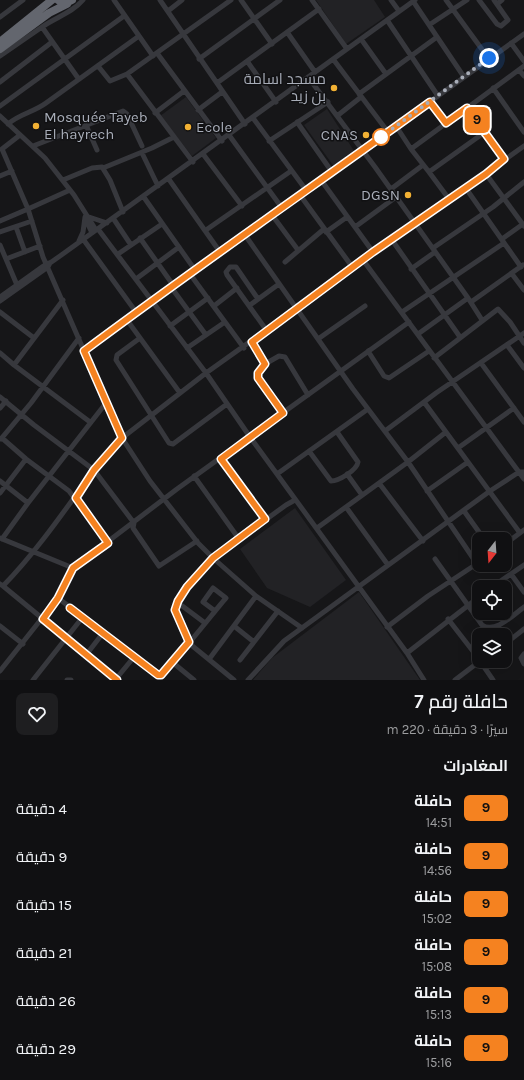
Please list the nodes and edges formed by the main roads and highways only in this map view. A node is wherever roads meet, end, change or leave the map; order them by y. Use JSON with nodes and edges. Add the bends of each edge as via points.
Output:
{"nodes":[{"id":1,"x":48,"y":0,"type":"edge"},
{"id":2,"x":52,"y":0,"type":"edge"},
{"id":3,"x":58,"y":0,"type":"edge"},
{"id":4,"x":69,"y":2,"type":"edge"},
{"id":5,"x":42,"y":9,"type":"junction"},
{"id":6,"x":0,"y":42,"type":"edge"},
{"id":7,"x":0,"y":49,"type":"edge"}],
"edges":[{"from":1,"to":5,"type":"highway"},
{"from":2,"to":5,"type":"highway"},
{"from":3,"to":4,"type":"highway","via":[[62,3]]},
{"from":4,"to":7,"type":"highway","via":[[49,12]]},
{"from":5,"to":6,"type":"highway"}]}
